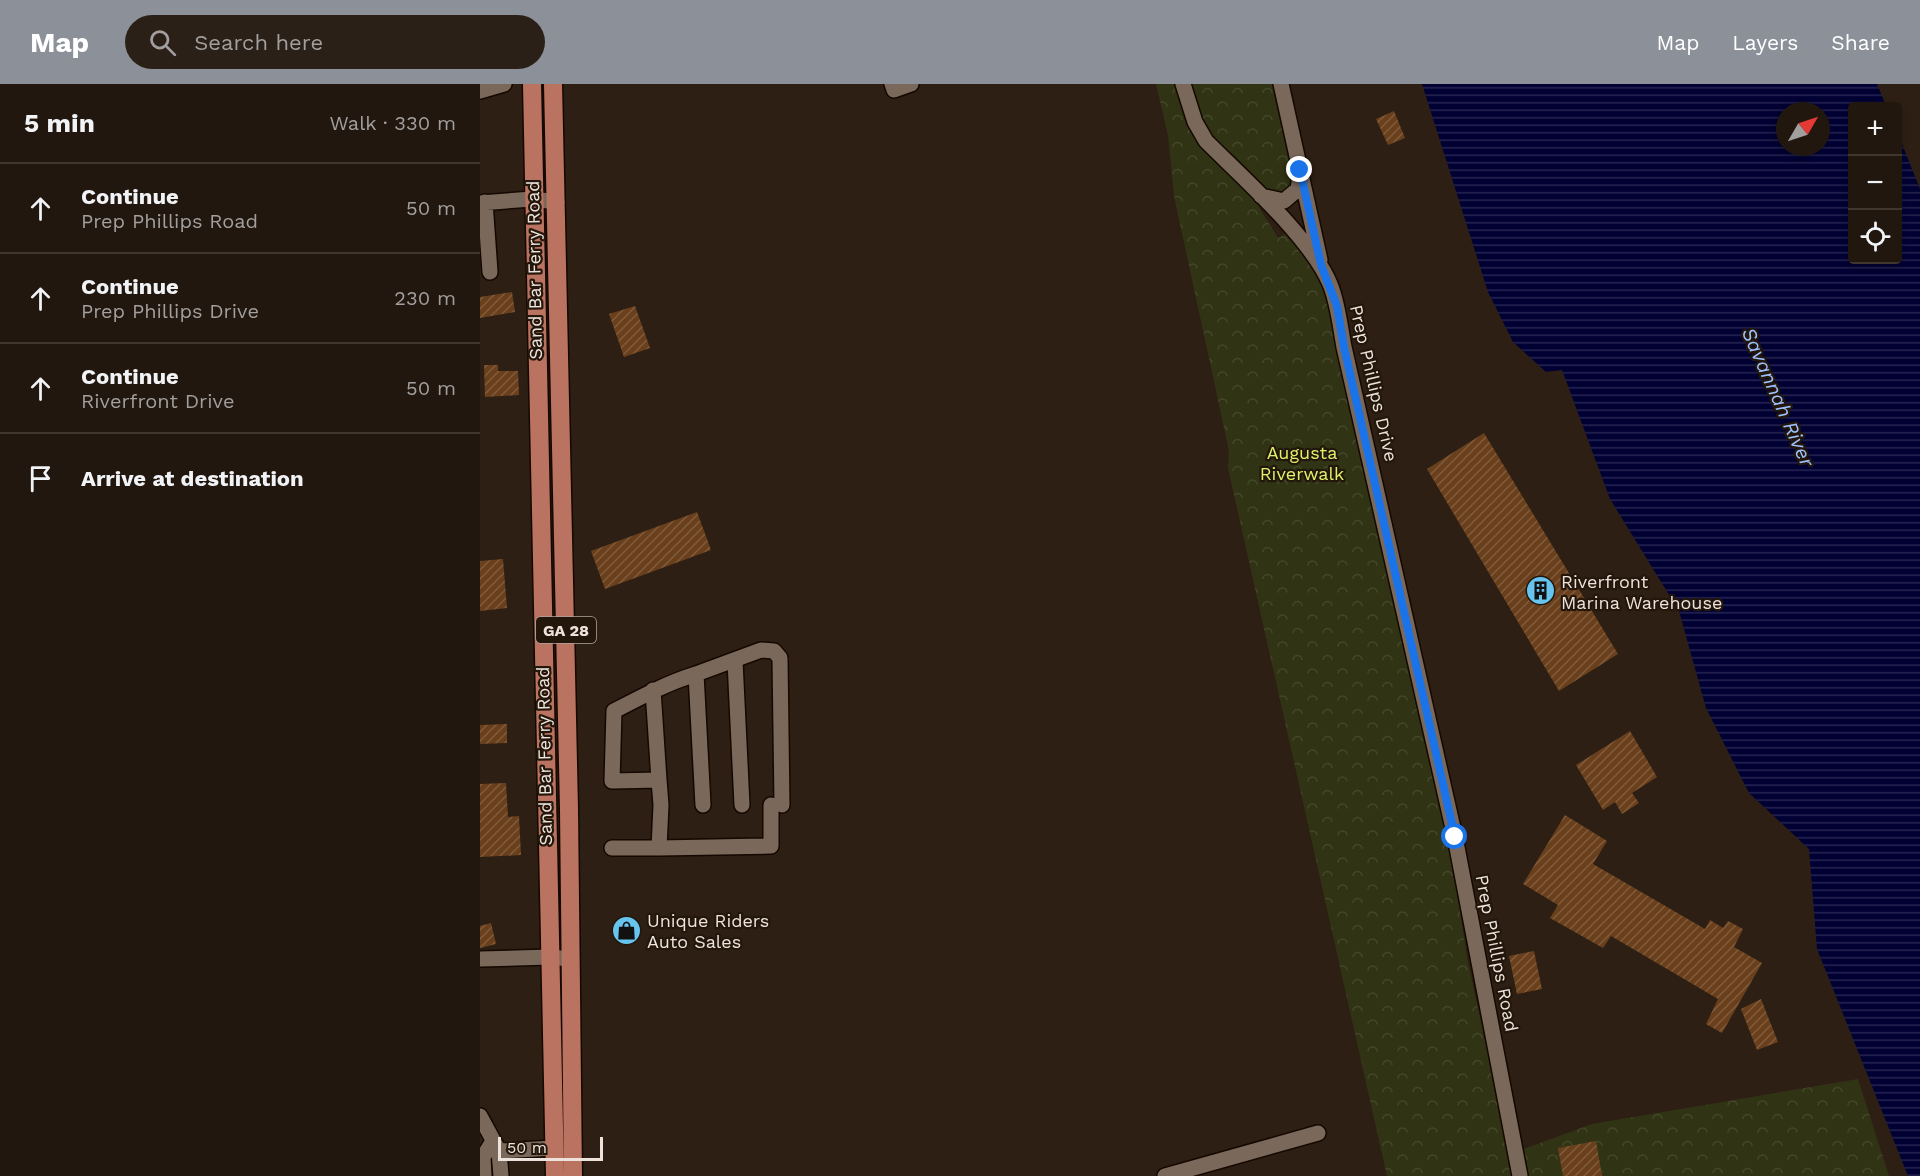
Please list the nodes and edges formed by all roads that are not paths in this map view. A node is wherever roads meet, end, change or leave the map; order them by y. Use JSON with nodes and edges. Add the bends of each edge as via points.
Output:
{"nodes":[{"id":1,"x":504,"y":84,"type":"edge"},
{"id":2,"x":532,"y":84,"type":"edge"},
{"id":3,"x":553,"y":84,"type":"edge"},
{"id":4,"x":892,"y":84,"type":"edge"},
{"id":5,"x":911,"y":84,"type":"edge"},
{"id":6,"x":1183,"y":84,"type":"edge"},
{"id":7,"x":1281,"y":84,"type":"edge"},
{"id":8,"x":480,"y":91,"type":"edge"},
{"id":9,"x":1300,"y":170,"type":"junction"},
{"id":10,"x":1261,"y":196,"type":"junction"},
{"id":11,"x":532,"y":199,"type":"junction"},
{"id":12,"x":483,"y":202,"type":"edge"},
{"id":13,"x":557,"y":202,"type":"junction"},
{"id":14,"x":1321,"y":265,"type":"junction"},
{"id":15,"x":490,"y":272,"type":"dead end"},
{"id":16,"x":735,"y":661,"type":"junction"},
{"id":17,"x":696,"y":674,"type":"junction"},
{"id":18,"x":653,"y":690,"type":"junction"},
{"id":19,"x":1433,"y":737,"type":"joint"},
{"id":20,"x":659,"y":780,"type":"junction"},
{"id":21,"x":703,"y":806,"type":"dead end"},
{"id":22,"x":742,"y":806,"type":"dead end"},
{"id":23,"x":569,"y":809,"type":"junction"},
{"id":24,"x":545,"y":813,"type":"junction"},
{"id":25,"x":612,"y":848,"type":"dead end"},
{"id":26,"x":659,"y":848,"type":"junction"},
{"id":27,"x":550,"y":957,"type":"junction"},
{"id":28,"x":480,"y":959,"type":"edge"},
{"id":29,"x":570,"y":959,"type":"junction"},
{"id":30,"x":480,"y":1116,"type":"edge"},
{"id":31,"x":1318,"y":1133,"type":"dead end"},
{"id":32,"x":496,"y":1146,"type":"junction"},
{"id":33,"x":554,"y":1148,"type":"junction"},
{"id":34,"x":484,"y":1176,"type":"edge"},
{"id":35,"x":501,"y":1176,"type":"edge"},
{"id":36,"x":555,"y":1176,"type":"edge"},
{"id":37,"x":573,"y":1176,"type":"edge"},
{"id":38,"x":1165,"y":1176,"type":"edge"},
{"id":39,"x":1520,"y":1176,"type":"edge"}],
"edges":[{"from":1,"to":8,"type":"street"},
{"from":2,"to":11,"type":"main road","name":"Sand Bar Ferry Road","number":"GA 28"},
{"from":3,"to":13,"type":"main road","name":"Sand Bar Ferry Road","number":"GA 28"},
{"from":4,"to":5,"type":"street","via":[[894,90]]},
{"from":6,"to":10,"type":"street","name":"Prep Phillips Drive","via":[[1195,122],[1206,141]]},
{"from":7,"to":9,"type":"street"},
{"from":9,"to":10,"type":"street","via":[[1298,189],[1291,197],[1276,201]]},
{"from":9,"to":14,"type":"street"},
{"from":10,"to":14,"type":"street","name":"Prep Phillips Drive"},
{"from":11,"to":12,"type":"street"},
{"from":11,"to":13,"type":"street"},
{"from":11,"to":24,"type":"main road","name":"Sand Bar Ferry Road","number":"GA 28"},
{"from":12,"to":15,"type":"street"},
{"from":13,"to":23,"type":"main road","name":"Sand Bar Ferry Road","number":"GA 28"},
{"from":14,"to":19,"type":"street","name":"Prep Phillips Drive","via":[[1337,306]]},
{"from":16,"to":17,"type":"street"},
{"from":16,"to":22,"type":"street"},
{"from":16,"to":26,"type":"street","via":[[761,650],[774,651],[780,658],[777,805],[771,846]]},
{"from":17,"to":18,"type":"street"},
{"from":17,"to":21,"type":"street"},
{"from":18,"to":20,"type":"street"},
{"from":18,"to":20,"type":"street","via":[[614,711],[612,781]]},
{"from":19,"to":39,"type":"street","name":"Prep Phillips Road"},
{"from":20,"to":26,"type":"street"},
{"from":23,"to":24,"type":"street"},
{"from":23,"to":29,"type":"main road","name":"Sand Bar Ferry Road","number":"GA 28"},
{"from":24,"to":27,"type":"main road","name":"Sand Bar Ferry Road","number":"GA 28"},
{"from":25,"to":26,"type":"street"},
{"from":27,"to":28,"type":"street"},
{"from":27,"to":29,"type":"street"},
{"from":27,"to":33,"type":"main road","name":"Sand Bar Ferry Road","number":"GA 28"},
{"from":29,"to":37,"type":"main road","name":"Sand Bar Ferry Road","number":"GA 28"},
{"from":30,"to":32,"type":"street"},
{"from":31,"to":38,"type":"street"},
{"from":32,"to":33,"type":"street"},
{"from":32,"to":34,"type":"street","via":[[483,1157]]},
{"from":32,"to":35,"type":"street"},
{"from":33,"to":36,"type":"main road","name":"Sand Bar Ferry Road","number":"GA 28"}]}
